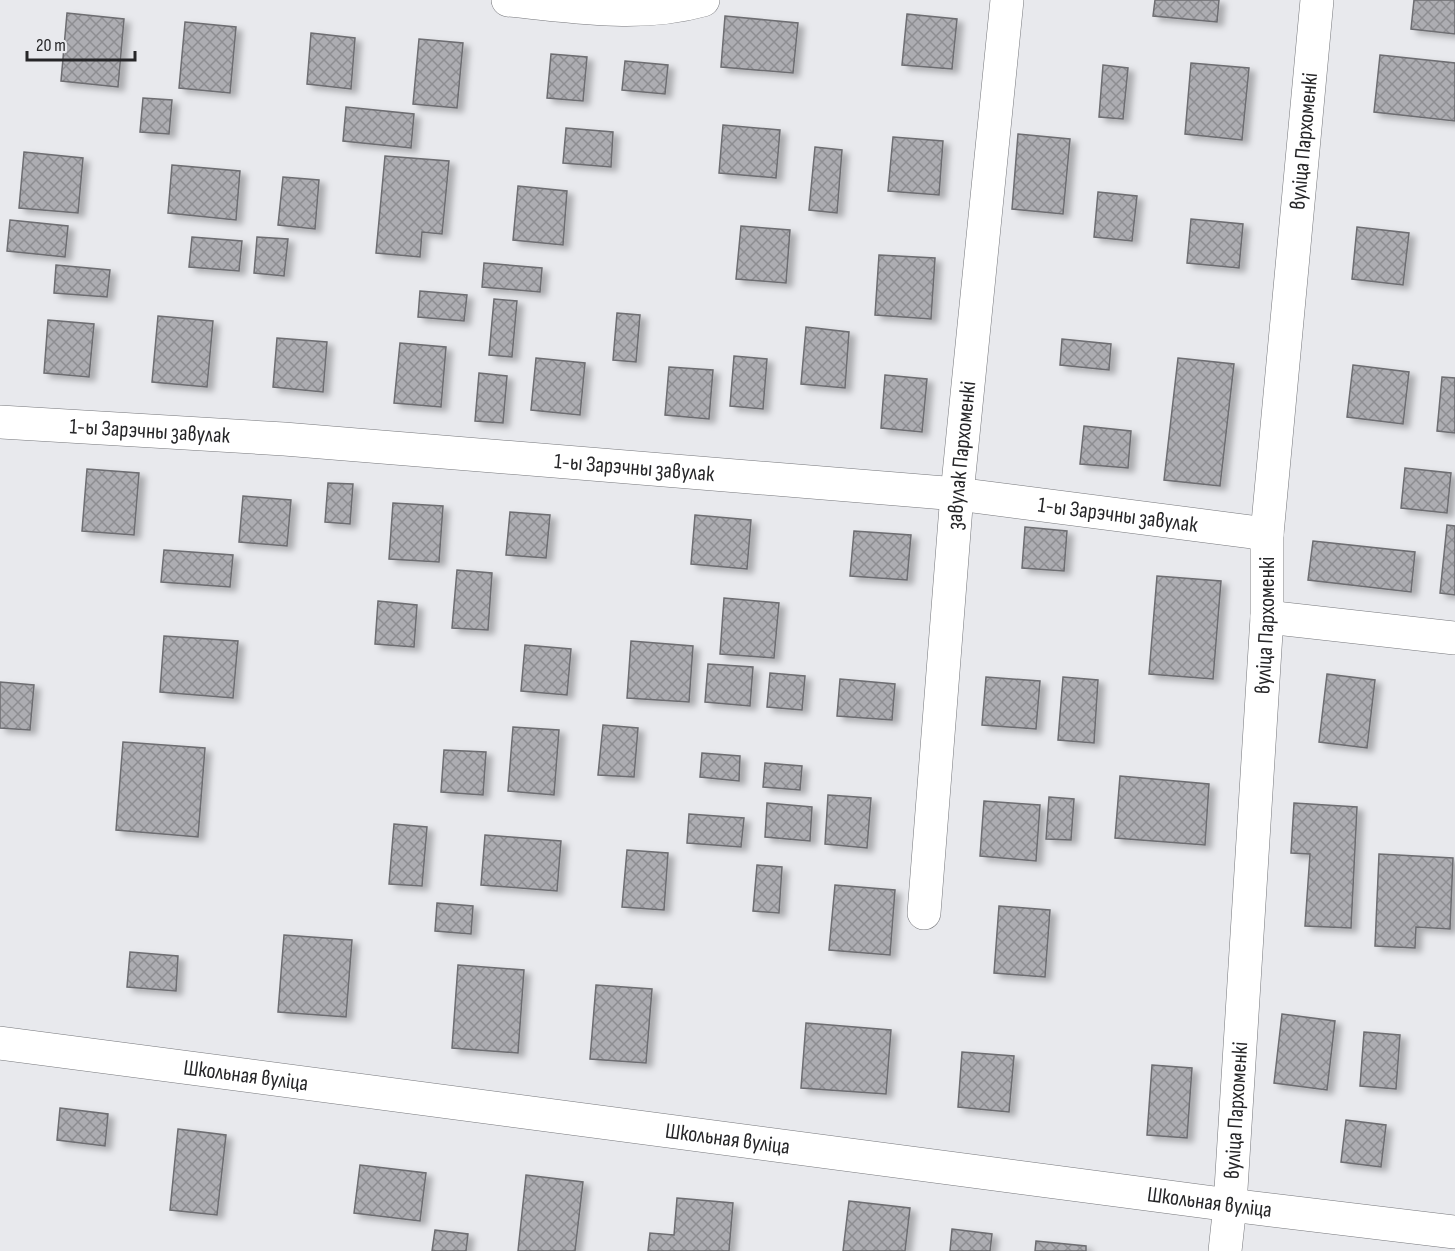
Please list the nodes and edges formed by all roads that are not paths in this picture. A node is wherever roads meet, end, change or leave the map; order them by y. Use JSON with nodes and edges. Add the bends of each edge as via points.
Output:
{"nodes":[{"id":1,"x":508,"y":0,"type":"edge"},
{"id":2,"x":703,"y":0,"type":"edge"},
{"id":3,"x":1007,"y":0,"type":"edge"},
{"id":4,"x":1317,"y":0,"type":"edge"},
{"id":5,"x":0,"y":422,"type":"edge"},
{"id":6,"x":957,"y":494,"type":"junction"},
{"id":7,"x":1267,"y":534,"type":"junction"},
{"id":8,"x":1266,"y":616,"type":"junction"},
{"id":9,"x":1455,"y":638,"type":"edge"},
{"id":10,"x":924,"y":912,"type":"dead end"},
{"id":11,"x":0,"y":1043,"type":"edge"},
{"id":12,"x":1230,"y":1204,"type":"junction"},
{"id":13,"x":1455,"y":1232,"type":"edge"},
{"id":14,"x":1225,"y":1251,"type":"edge"}],
"edges":[{"from":1,"to":2,"type":"street","via":[[626,10],[673,8]]},
{"from":3,"to":6,"type":"street","name":"завулак Пархоменкі"},
{"from":4,"to":7,"type":"street","name":"вуліца Пархоменкі"},
{"from":5,"to":6,"type":"street","name":"1-ы Зарэчны завулак","via":[[284,439]]},
{"from":6,"to":7,"type":"street","name":"1-ы Зарэчны завулак"},
{"from":6,"to":10,"type":"street","name":"завулак Пархоменкі"},
{"from":7,"to":8,"type":"street","name":"вуліца Пархоменкі"},
{"from":8,"to":9,"type":"street"},
{"from":8,"to":12,"type":"street","name":"вуліца Пархоменкі"},
{"from":11,"to":12,"type":"street","name":"Школьная вуліца"},
{"from":12,"to":13,"type":"street","name":"Школьная вуліца"},
{"from":12,"to":14,"type":"street","name":"вуліца Пархоменкі"}]}
